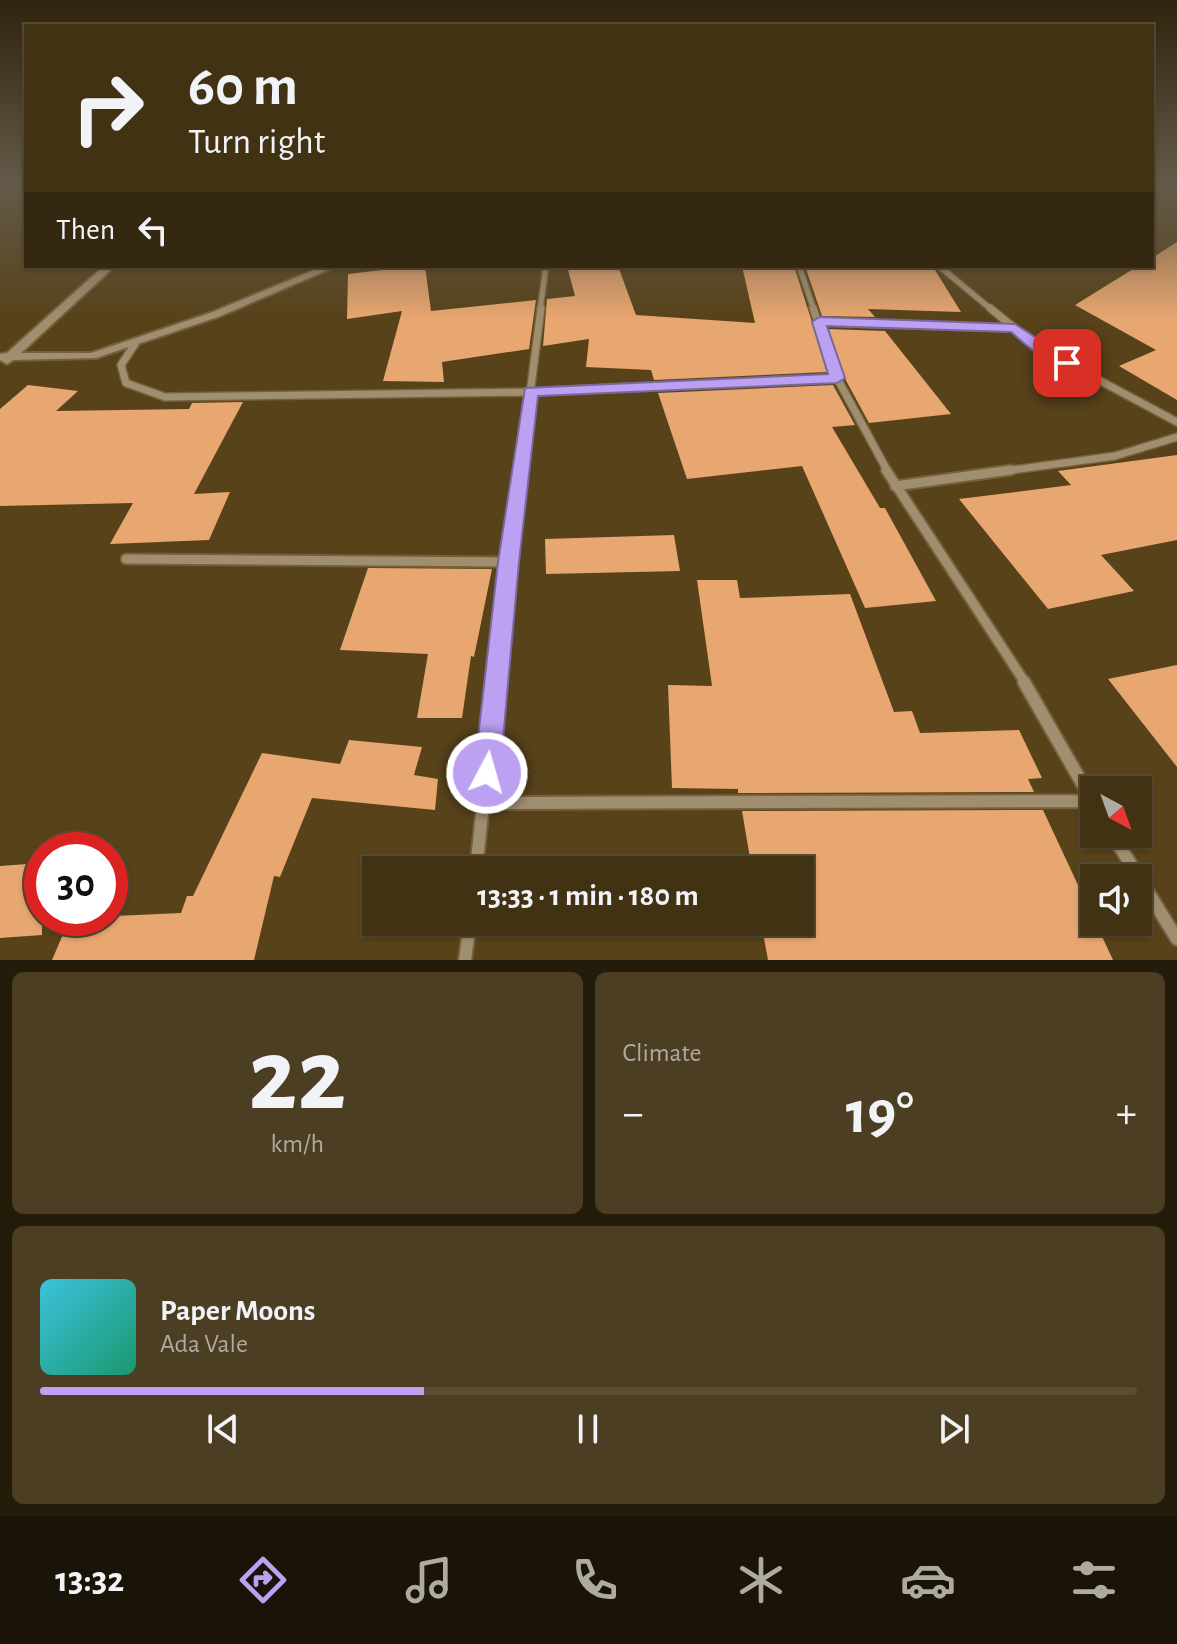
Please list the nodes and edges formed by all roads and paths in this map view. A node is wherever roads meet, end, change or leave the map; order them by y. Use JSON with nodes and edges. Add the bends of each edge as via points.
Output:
{"nodes":[{"id":1,"x":108,"y":268,"type":"edge"},
{"id":2,"x":327,"y":268,"type":"edge"},
{"id":3,"x":546,"y":268,"type":"edge"},
{"id":4,"x":800,"y":268,"type":"edge"},
{"id":5,"x":941,"y":268,"type":"edge"},
{"id":6,"x":819,"y":322,"type":"junction"},
{"id":7,"x":1015,"y":328,"type":"junction"},
{"id":8,"x":135,"y":344,"type":"junction"},
{"id":9,"x":3,"y":360,"type":"edge"},
{"id":10,"x":837,"y":378,"type":"junction"},
{"id":11,"x":531,"y":392,"type":"junction"},
{"id":12,"x":1177,"y":422,"type":"edge"},
{"id":13,"x":1177,"y":437,"type":"edge"},
{"id":14,"x":895,"y":486,"type":"junction"},
{"id":15,"x":126,"y":559,"type":"dead end"},
{"id":16,"x":508,"y":562,"type":"junction"},
{"id":17,"x":1080,"y":780,"type":"edge"},
{"id":18,"x":484,"y":803,"type":"junction"},
{"id":19,"x":1080,"y":803,"type":"edge"},
{"id":20,"x":1121,"y":848,"type":"edge"},
{"id":21,"x":478,"y":856,"type":"edge"},
{"id":22,"x":468,"y":936,"type":"edge"},
{"id":23,"x":1177,"y":939,"type":"edge"},
{"id":24,"x":465,"y":960,"type":"edge"}],
"edges":[{"from":1,"to":9,"type":"street"},
{"from":2,"to":8,"type":"street"},
{"from":3,"to":11,"type":"street"},
{"from":4,"to":6,"type":"street"},
{"from":5,"to":7,"type":"street"},
{"from":6,"to":7,"type":"street"},
{"from":6,"to":10,"type":"street"},
{"from":7,"to":12,"type":"street","via":[[1039,348]]},
{"from":8,"to":9,"type":"street","via":[[92,356]]},
{"from":8,"to":11,"type":"street","via":[[121,365],[126,383],[165,397]]},
{"from":10,"to":11,"type":"street"},
{"from":10,"to":14,"type":"street"},
{"from":11,"to":16,"type":"street"},
{"from":13,"to":14,"type":"street","via":[[1115,456]]},
{"from":14,"to":17,"type":"street","via":[[1010,657]]},
{"from":15,"to":16,"type":"street"},
{"from":16,"to":18,"type":"street"},
{"from":18,"to":19,"type":"street"},
{"from":18,"to":21,"type":"street"},
{"from":20,"to":23,"type":"street"},
{"from":22,"to":24,"type":"street"}]}
